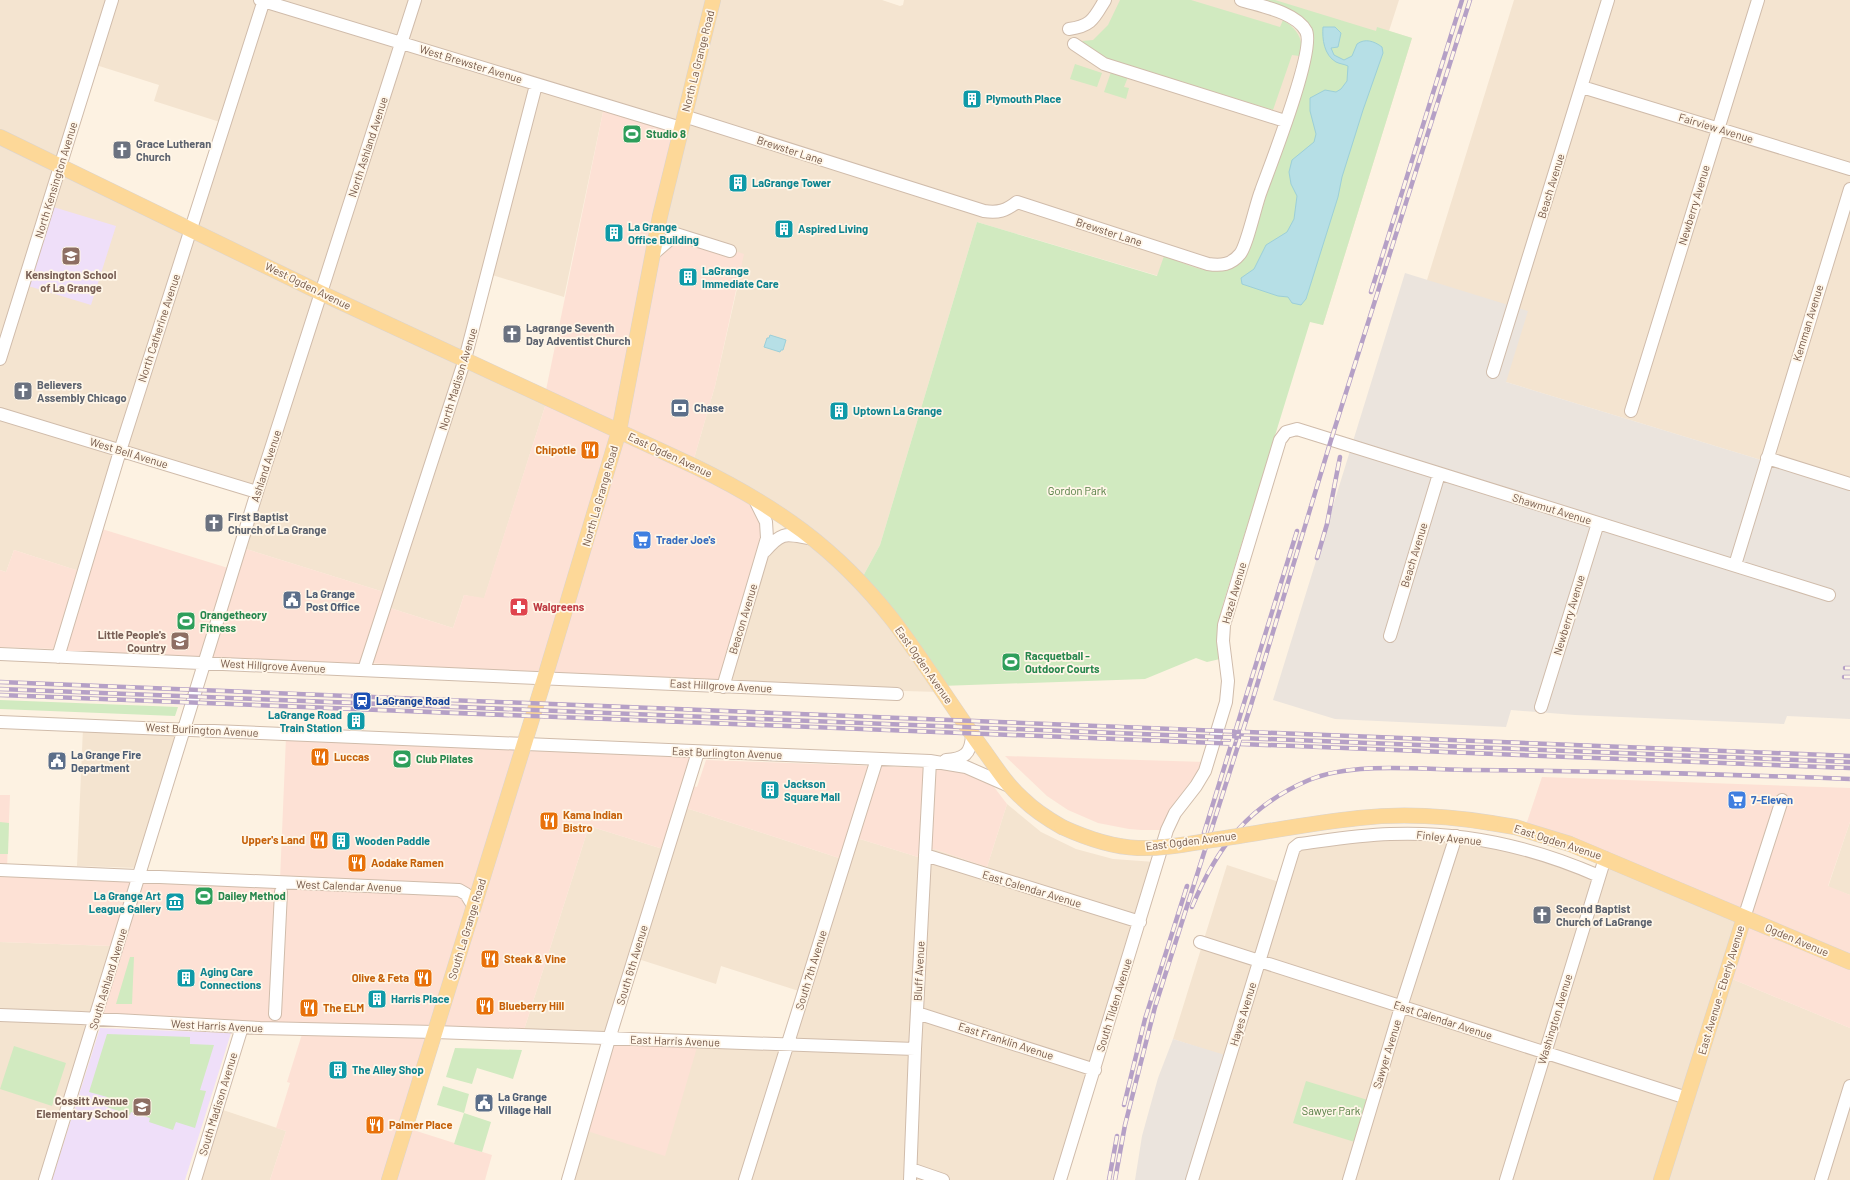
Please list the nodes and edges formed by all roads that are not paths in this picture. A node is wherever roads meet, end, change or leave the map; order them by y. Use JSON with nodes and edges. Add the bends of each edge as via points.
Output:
{"nodes":[{"id":1,"x":112,"y":0,"type":"edge"},
{"id":2,"x":263,"y":0,"type":"edge"},
{"id":3,"x":415,"y":0,"type":"edge"},
{"id":4,"x":713,"y":0,"type":"edge"},
{"id":5,"x":1105,"y":0,"type":"edge"},
{"id":6,"x":1241,"y":0,"type":"edge"},
{"id":7,"x":1608,"y":0,"type":"edge"},
{"id":8,"x":1758,"y":0,"type":"edge"},
{"id":9,"x":1069,"y":29,"type":"dead end"},
{"id":10,"x":402,"y":43,"type":"junction"},
{"id":11,"x":1074,"y":44,"type":"dead end"},
{"id":12,"x":536,"y":84,"type":"junction"},
{"id":13,"x":1582,"y":87,"type":"junction"},
{"id":14,"x":1285,"y":121,"type":"junction"},
{"id":15,"x":683,"y":122,"type":"junction"},
{"id":16,"x":1718,"y":128,"type":"junction"},
{"id":17,"x":0,"y":137,"type":"edge"},
{"id":18,"x":60,"y":165,"type":"junction"},
{"id":19,"x":1850,"y":169,"type":"edge"},
{"id":20,"x":1850,"y":189,"type":"edge"},
{"id":21,"x":191,"y":229,"type":"junction"},
{"id":22,"x":730,"y":251,"type":"dead end"},
{"id":23,"x":651,"y":260,"type":"junction"},
{"id":24,"x":321,"y":293,"type":"junction"},
{"id":25,"x":0,"y":359,"type":"edge"},
{"id":26,"x":465,"y":359,"type":"junction"},
{"id":27,"x":1493,"y":372,"type":"dead end"},
{"id":28,"x":1631,"y":410,"type":"dead end"},
{"id":29,"x":0,"y":414,"type":"edge"},
{"id":30,"x":619,"y":431,"type":"junction"},
{"id":31,"x":1280,"y":440,"type":"joint"},
{"id":32,"x":120,"y":451,"type":"junction"},
{"id":33,"x":1767,"y":458,"type":"junction"},
{"id":34,"x":1439,"y":474,"type":"junction"},
{"id":35,"x":1850,"y":484,"type":"edge"},
{"id":36,"x":257,"y":492,"type":"junction"},
{"id":37,"x":754,"y":498,"type":"junction"},
{"id":38,"x":1598,"y":523,"type":"junction"},
{"id":39,"x":814,"y":539,"type":"junction"},
{"id":40,"x":764,"y":552,"type":"junction"},
{"id":41,"x":1734,"y":565,"type":"junction"},
{"id":42,"x":1829,"y":595,"type":"dead end"},
{"id":43,"x":1390,"y":636,"type":"dead end"},
{"id":44,"x":0,"y":654,"type":"edge"},
{"id":45,"x":58,"y":657,"type":"junction"},
{"id":46,"x":206,"y":663,"type":"junction"},
{"id":47,"x":364,"y":670,"type":"junction"},
{"id":48,"x":545,"y":677,"type":"junction"},
{"id":49,"x":723,"y":687,"type":"junction"},
{"id":50,"x":897,"y":694,"type":"dead end"},
{"id":51,"x":1541,"y":707,"type":"dead end"},
{"id":52,"x":0,"y":722,"type":"edge"},
{"id":53,"x":185,"y":729,"type":"junction"},
{"id":54,"x":972,"y":735,"type":"junction"},
{"id":55,"x":524,"y":744,"type":"junction"},
{"id":56,"x":698,"y":752,"type":"junction"},
{"id":57,"x":877,"y":759,"type":"junction"},
{"id":58,"x":930,"y":761,"type":"junction"},
{"id":59,"x":1011,"y":787,"type":"junction"},
{"id":60,"x":1782,"y":800,"type":"dead end"},
{"id":61,"x":1168,"y":830,"type":"joint"},
{"id":62,"x":1456,"y":836,"type":"junction"},
{"id":63,"x":1294,"y":848,"type":"joint"},
{"id":64,"x":925,"y":855,"type":"junction"},
{"id":65,"x":1599,"y":855,"type":"junction"},
{"id":66,"x":0,"y":870,"type":"edge"},
{"id":67,"x":140,"y":876,"type":"junction"},
{"id":68,"x":1599,"y":876,"type":"junction"},
{"id":69,"x":281,"y":892,"type":"dead end"},
{"id":70,"x":474,"y":907,"type":"junction"},
{"id":71,"x":1744,"y":918,"type":"junction"},
{"id":72,"x":1140,"y":922,"type":"junction"},
{"id":73,"x":1200,"y":942,"type":"dead end"},
{"id":74,"x":1260,"y":960,"type":"junction"},
{"id":75,"x":1850,"y":962,"type":"edge"},
{"id":76,"x":1401,"y":1007,"type":"junction"},
{"id":77,"x":917,"y":1013,"type":"junction"},
{"id":78,"x":275,"y":1014,"type":"dead end"},
{"id":79,"x":0,"y":1016,"type":"edge"},
{"id":80,"x":95,"y":1019,"type":"junction"},
{"id":81,"x":242,"y":1028,"type":"junction"},
{"id":82,"x":435,"y":1032,"type":"junction"},
{"id":83,"x":609,"y":1039,"type":"junction"},
{"id":84,"x":787,"y":1045,"type":"junction"},
{"id":85,"x":915,"y":1049,"type":"junction"},
{"id":86,"x":1545,"y":1053,"type":"junction"},
{"id":87,"x":1095,"y":1070,"type":"junction"},
{"id":88,"x":1850,"y":1086,"type":"edge"},
{"id":89,"x":1687,"y":1098,"type":"junction"},
{"id":90,"x":910,"y":1175,"type":"edge"},
{"id":91,"x":45,"y":1180,"type":"edge"},
{"id":92,"x":195,"y":1180,"type":"edge"},
{"id":93,"x":389,"y":1180,"type":"edge"},
{"id":94,"x":568,"y":1180,"type":"edge"},
{"id":95,"x":745,"y":1180,"type":"edge"},
{"id":96,"x":943,"y":1180,"type":"edge"},
{"id":97,"x":1060,"y":1180,"type":"edge"},
{"id":98,"x":1192,"y":1180,"type":"edge"},
{"id":99,"x":1349,"y":1180,"type":"edge"},
{"id":100,"x":1506,"y":1180,"type":"edge"},
{"id":101,"x":1661,"y":1180,"type":"edge"},
{"id":102,"x":1821,"y":1180,"type":"edge"}],
"edges":[{"from":1,"to":18,"type":"street","name":"North Kensington Avenue"},
{"from":2,"to":10,"type":"street","name":"West Brewster Avenue"},
{"from":2,"to":21,"type":"street","name":"North Catherine Avenue"},
{"from":3,"to":10,"type":"street","name":"North Ashland Avenue"},
{"from":4,"to":15,"type":"main road","name":"North La Grange Road"},
{"from":5,"to":9,"type":"street","via":[[1093,20],[1086,26]]},
{"from":6,"to":14,"type":"street","name":"Brewster Lane","via":[[1284,14],[1306,31],[1307,51]]},
{"from":7,"to":13,"type":"street","name":"Beach Avenue"},
{"from":8,"to":16,"type":"street","name":"Newberry Avenue"},
{"from":10,"to":12,"type":"street","name":"West Brewster Avenue"},
{"from":10,"to":24,"type":"street","name":"North Ashland Avenue"},
{"from":11,"to":14,"type":"street","via":[[1104,64]]},
{"from":12,"to":15,"type":"street","name":"West Brewster Avenue"},
{"from":12,"to":26,"type":"street","name":"North Madison Avenue"},
{"from":13,"to":16,"type":"street","name":"Fairview Avenue"},
{"from":13,"to":27,"type":"street","name":"Beach Avenue"},
{"from":14,"to":15,"type":"street","name":"Brewster Lane","via":[[1242,253],[1233,261],[1220,266],[1017,202],[1002,211],[984,211]]},
{"from":15,"to":23,"type":"main road","name":"North La Grange Road"},
{"from":16,"to":19,"type":"street","name":"Fairview Avenue"},
{"from":16,"to":28,"type":"street","name":"Newberry Avenue"},
{"from":17,"to":18,"type":"main road","name":"West Ogden Avenue"},
{"from":18,"to":21,"type":"main road","name":"West Ogden Avenue"},
{"from":18,"to":25,"type":"street","name":"North Kensington Avenue"},
{"from":20,"to":33,"type":"street","name":"Kemman Avenue"},
{"from":21,"to":24,"type":"main road","name":"West Ogden Avenue"},
{"from":21,"to":32,"type":"street","name":"North Catherine Avenue"},
{"from":22,"to":23,"type":"street","via":[[676,234]]},
{"from":23,"to":30,"type":"main road","name":"North La Grange Road"},
{"from":24,"to":26,"type":"main road","name":"West Ogden Avenue"},
{"from":24,"to":36,"type":"street","name":"Ashland Avenue"},
{"from":26,"to":30,"type":"main road","name":"West Ogden Avenue"},
{"from":26,"to":47,"type":"street","name":"North Madison Avenue"},
{"from":29,"to":32,"type":"street","name":"West Bell Avenue"},
{"from":30,"to":37,"type":"main road","name":"East Ogden Avenue"},
{"from":30,"to":48,"type":"main road","name":"North La Grange Road"},
{"from":31,"to":34,"type":"street","name":"Shawmut Avenue","via":[[1286,432],[1297,429]]},
{"from":31,"to":61,"type":"street","name":"Hazel Avenue","via":[[1224,626],[1228,693],[1212,749],[1201,778],[1174,814]]},
{"from":32,"to":36,"type":"street","name":"West Bell Avenue"},
{"from":32,"to":45,"type":"street","name":"North Catherine Avenue"},
{"from":33,"to":35,"type":"street"},
{"from":33,"to":41,"type":"street","name":"Kemman Avenue"},
{"from":34,"to":38,"type":"street","name":"Shawmut Avenue"},
{"from":34,"to":43,"type":"street","name":"Beach Avenue"},
{"from":36,"to":46,"type":"street","name":"Ashland Avenue"},
{"from":37,"to":39,"type":"main road","name":"East Ogden Avenue"},
{"from":37,"to":40,"type":"street","name":"Beacon Avenue","via":[[766,524]]},
{"from":38,"to":41,"type":"street","name":"Shawmut Avenue"},
{"from":38,"to":51,"type":"street","name":"Newberry Avenue"},
{"from":39,"to":40,"type":"street","name":"Beacon Avenue","via":[[784,535],[778,537]]},
{"from":39,"to":54,"type":"main road","name":"East Ogden Avenue","via":[[849,569],[892,620]]},
{"from":40,"to":49,"type":"street","name":"Beacon Avenue"},
{"from":41,"to":42,"type":"street","name":"Shawmut Avenue"},
{"from":44,"to":45,"type":"street","name":"West Hillgrove Avenue"},
{"from":45,"to":46,"type":"street","name":"West Hillgrove Avenue"},
{"from":46,"to":47,"type":"street","name":"West Hillgrove Avenue"},
{"from":46,"to":53,"type":"street","name":"South Ashland Avenue"},
{"from":47,"to":48,"type":"street","name":"West Hillgrove Avenue"},
{"from":48,"to":49,"type":"street","name":"East Hillgrove Avenue"},
{"from":48,"to":55,"type":"main road","name":"South La Grange Road"},
{"from":49,"to":50,"type":"street","name":"East Hillgrove Avenue"},
{"from":52,"to":53,"type":"street","name":"West Burlington Avenue"},
{"from":53,"to":55,"type":"street","name":"West Burlington Avenue"},
{"from":53,"to":67,"type":"street","name":"South Ashland Avenue"},
{"from":54,"to":58,"type":"street","name":"East Burlington Avenue","via":[[971,747],[966,755],[956,759]]},
{"from":54,"to":59,"type":"main road","name":"East Ogden Avenue"},
{"from":55,"to":56,"type":"street","name":"East Burlington Avenue"},
{"from":55,"to":70,"type":"main road","name":"South La Grange Road"},
{"from":56,"to":57,"type":"street","name":"East Burlington Avenue"},
{"from":56,"to":83,"type":"street","name":"South 6th Avenue"},
{"from":57,"to":58,"type":"street","name":"East Burlington Avenue"},
{"from":57,"to":84,"type":"street","name":"South 7th Avenue"},
{"from":58,"to":59,"type":"street","name":"East Burlington Avenue","via":[[966,767]]},
{"from":58,"to":64,"type":"street","name":"Bluff Avenue"},
{"from":59,"to":65,"type":"main road","name":"East Ogden Avenue","bridge":true,"via":[[1036,810],[1062,827],[1113,845],[1137,848],[1360,818],[1422,816],[1464,818],[1515,827]]},
{"from":60,"to":71,"type":"street","name":"East Avenue - Eberly Avenue"},
{"from":61,"to":72,"type":"street","name":"South Tilden Avenue"},
{"from":62,"to":63,"type":"street","name":"Finley Avenue","via":[[1368,835],[1299,844]]},
{"from":62,"to":68,"type":"street","name":"Finley Avenue","via":[[1538,853]]},
{"from":62,"to":76,"type":"street","name":"Sawyer Avenue"},
{"from":63,"to":74,"type":"street","name":"Hayes Avenue"},
{"from":64,"to":72,"type":"street","name":"East Calendar Avenue"},
{"from":64,"to":77,"type":"street","name":"Bluff Avenue"},
{"from":65,"to":68,"type":"street","name":"Washington Avenue"},
{"from":65,"to":71,"type":"main road","name":"East Ogden Avenue"},
{"from":66,"to":67,"type":"street","name":"West Calendar Avenue"},
{"from":67,"to":70,"type":"street","name":"West Calendar Avenue","via":[[459,890],[466,894]]},
{"from":67,"to":80,"type":"street","name":"South Ashland Avenue"},
{"from":68,"to":86,"type":"street","name":"Washington Avenue"},
{"from":69,"to":78,"type":"street"},
{"from":70,"to":82,"type":"main road","name":"South La Grange Road"},
{"from":71,"to":75,"type":"main road","name":"Ogden Avenue"},
{"from":71,"to":89,"type":"main road","name":"East Avenue - Eberly Avenue"},
{"from":72,"to":87,"type":"street","name":"South Tilden Avenue"},
{"from":73,"to":74,"type":"street","name":"East Calendar Avenue"},
{"from":74,"to":76,"type":"street","name":"East Calendar Avenue"},
{"from":74,"to":98,"type":"street","name":"Hayes Avenue"},
{"from":76,"to":86,"type":"street","name":"East Calendar Avenue"},
{"from":76,"to":99,"type":"street","name":"Sawyer Avenue"},
{"from":77,"to":85,"type":"street","name":"Bluff Avenue"},
{"from":77,"to":87,"type":"street","name":"East Franklin Avenue"},
{"from":79,"to":80,"type":"street","name":"West Harris Avenue"},
{"from":80,"to":81,"type":"street","name":"West Harris Avenue"},
{"from":80,"to":91,"type":"street","name":"South Ashland Avenue"},
{"from":81,"to":82,"type":"street","name":"West Harris Avenue"},
{"from":81,"to":92,"type":"street","name":"South Madison Avenue"},
{"from":82,"to":83,"type":"street","name":"East Harris Avenue"},
{"from":82,"to":93,"type":"main road","name":"South La Grange Road"},
{"from":83,"to":84,"type":"street","name":"East Harris Avenue"},
{"from":83,"to":94,"type":"street","name":"South 6th Avenue"},
{"from":84,"to":85,"type":"street","name":"East Harris Avenue"},
{"from":84,"to":95,"type":"street","name":"South 7th Avenue"},
{"from":85,"to":90,"type":"street","name":"Bluff Avenue"},
{"from":86,"to":89,"type":"street","name":"East Calendar Avenue"},
{"from":86,"to":100,"type":"street","name":"Washington Avenue"},
{"from":87,"to":97,"type":"street","name":"South Tilden Avenue"},
{"from":88,"to":102,"type":"street"},
{"from":89,"to":101,"type":"main road","name":"East Avenue - Eberly Avenue"},
{"from":90,"to":96,"type":"street"}]}
